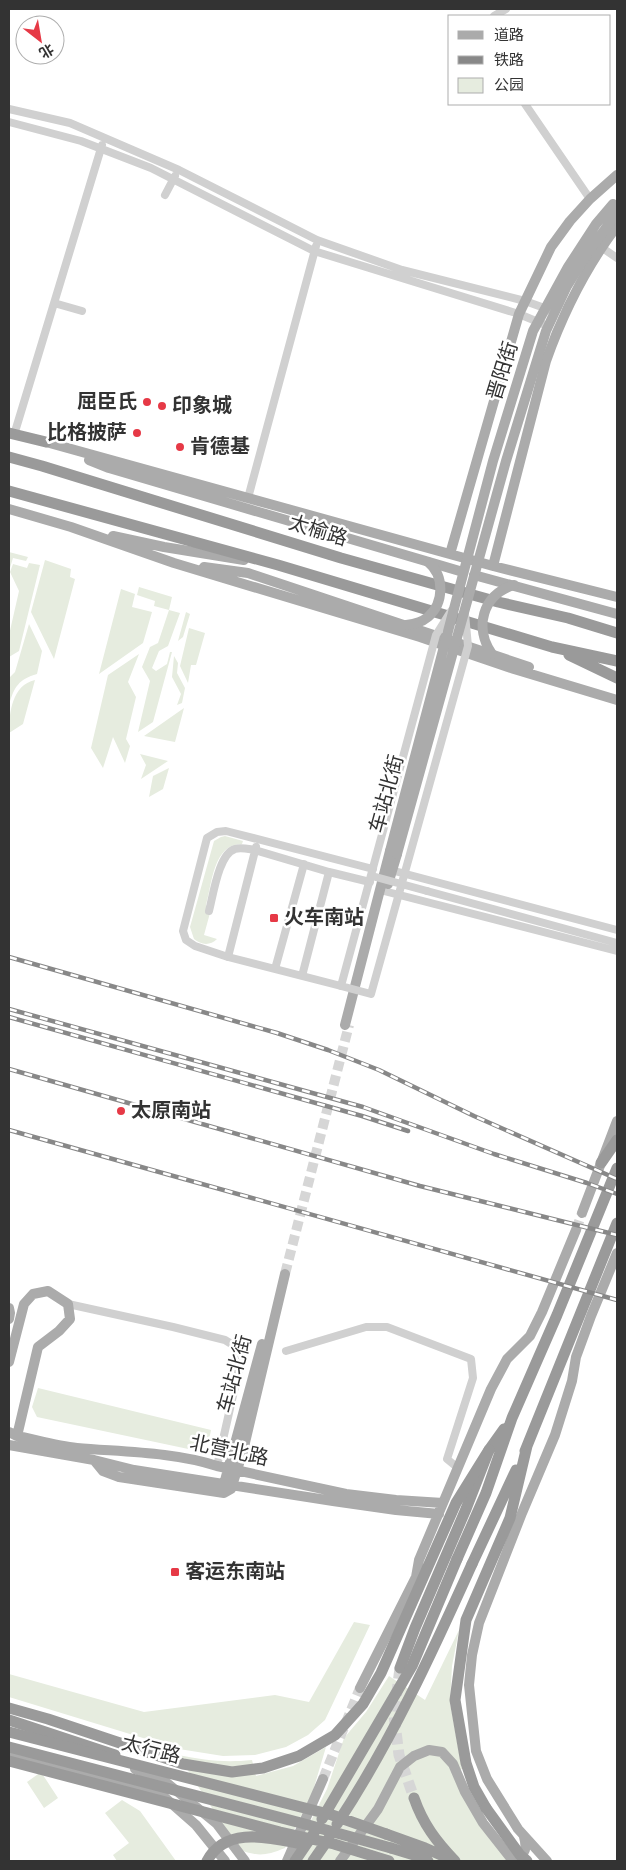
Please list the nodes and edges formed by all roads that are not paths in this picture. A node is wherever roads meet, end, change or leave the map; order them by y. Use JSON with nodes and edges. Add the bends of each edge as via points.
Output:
{"nodes":[{"id":1,"x":527,"y":105,"type":"edge"},
{"id":2,"x":9,"y":109,"type":"edge"},
{"id":3,"x":9,"y":122,"type":"edge"},
{"id":4,"x":104,"y":138,"type":"junction"},
{"id":5,"x":101,"y":148,"type":"junction"},
{"id":6,"x":179,"y":170,"type":"junction"},
{"id":7,"x":617,"y":175,"type":"edge"},
{"id":8,"x":174,"y":179,"type":"junction"},
{"id":9,"x":165,"y":195,"type":"dead end"},
{"id":10,"x":590,"y":199,"type":"junction"},
{"id":11,"x":616,"y":205,"type":"edge"},
{"id":12,"x":617,"y":226,"type":"edge"},
{"id":13,"x":318,"y":240,"type":"junction"},
{"id":14,"x":601,"y":248,"type":"junction"},
{"id":15,"x":314,"y":251,"type":"junction"},
{"id":16,"x":617,"y":258,"type":"edge"},
{"id":17,"x":525,"y":301,"type":"junction"},
{"id":18,"x":54,"y":303,"type":"junction"},
{"id":19,"x":82,"y":311,"type":"dead end"},
{"id":20,"x":519,"y":314,"type":"junction"},
{"id":21,"x":564,"y":315,"type":"junction"},
{"id":22,"x":557,"y":329,"type":"junction"},
{"id":23,"x":12,"y":434,"type":"edge"},
{"id":24,"x":46,"y":442,"type":"junction"},
{"id":25,"x":9,"y":453,"type":"edge"},
{"id":26,"x":9,"y":457,"type":"edge"},
{"id":27,"x":42,"y":466,"type":"junction"},
{"id":28,"x":9,"y":491,"type":"edge"},
{"id":29,"x":248,"y":498,"type":"junction"},
{"id":30,"x":9,"y":509,"type":"edge"},
{"id":31,"x":70,"y":527,"type":"junction"},
{"id":32,"x":450,"y":554,"type":"junction"},
{"id":33,"x":428,"y":562,"type":"junction"},
{"id":34,"x":174,"y":563,"type":"junction"},
{"id":35,"x":278,"y":565,"type":"junction"},
{"id":36,"x":493,"y":566,"type":"junction"},
{"id":37,"x":463,"y":572,"type":"junction"},
{"id":38,"x":474,"y":575,"type":"junction"},
{"id":39,"x":514,"y":585,"type":"junction"},
{"id":40,"x":617,"y":597,"type":"edge"},
{"id":41,"x":464,"y":610,"type":"junction"},
{"id":42,"x":615,"y":613,"type":"edge"},
{"id":43,"x":406,"y":625,"type":"junction"},
{"id":44,"x":617,"y":631,"type":"edge"},
{"id":45,"x":446,"y":639,"type":"junction"},
{"id":46,"x":468,"y":646,"type":"junction"},
{"id":47,"x":552,"y":647,"type":"junction"},
{"id":48,"x":492,"y":654,"type":"junction"},
{"id":49,"x":617,"y":661,"type":"edge"},
{"id":50,"x":617,"y":678,"type":"edge"},
{"id":51,"x":617,"y":693,"type":"edge"},
{"id":52,"x":617,"y":700,"type":"edge"},
{"id":53,"x":259,"y":839,"type":"junction"},
{"id":54,"x":255,"y":850,"type":"junction"},
{"id":55,"x":304,"y":864,"type":"junction"},
{"id":56,"x":329,"y":872,"type":"junction"},
{"id":57,"x":388,"y":873,"type":"junction"},
{"id":58,"x":372,"y":875,"type":"junction"},
{"id":59,"x":402,"y":883,"type":"junction"},
{"id":60,"x":383,"y":891,"type":"junction"},
{"id":61,"x":209,"y":910,"type":"dead end"},
{"id":62,"x":617,"y":930,"type":"edge"},
{"id":63,"x":617,"y":939,"type":"edge"},
{"id":64,"x":617,"y":943,"type":"edge"},
{"id":65,"x":617,"y":951,"type":"edge"},
{"id":66,"x":228,"y":957,"type":"junction"},
{"id":67,"x":275,"y":969,"type":"junction"},
{"id":68,"x":302,"y":976,"type":"junction"},
{"id":69,"x":338,"y":985,"type":"junction"},
{"id":70,"x":347,"y":1025,"type":"tunnel mouth"},
{"id":71,"x":617,"y":1121,"type":"edge"},
{"id":72,"x":617,"y":1140,"type":"edge"},
{"id":73,"x":601,"y":1163,"type":"junction"},
{"id":74,"x":617,"y":1168,"type":"edge"},
{"id":75,"x":582,"y":1213,"type":"tunnel mouth"},
{"id":76,"x":617,"y":1223,"type":"edge"},
{"id":77,"x":576,"y":1230,"type":"tunnel mouth"},
{"id":78,"x":617,"y":1253,"type":"edge"},
{"id":79,"x":283,"y":1274,"type":"tunnel mouth"},
{"id":80,"x":68,"y":1304,"type":"junction"},
{"id":81,"x":9,"y":1308,"type":"edge"},
{"id":82,"x":9,"y":1319,"type":"edge"},
{"id":83,"x":286,"y":1351,"type":"dead end"},
{"id":84,"x":9,"y":1362,"type":"edge"},
{"id":85,"x":512,"y":1418,"type":"junction"},
{"id":86,"x":13,"y":1434,"type":"edge"},
{"id":87,"x":9,"y":1445,"type":"edge"},
{"id":88,"x":527,"y":1446,"type":"junction"},
{"id":89,"x":489,"y":1450,"type":"junction"},
{"id":90,"x":94,"y":1460,"type":"junction"},
{"id":91,"x":203,"y":1462,"type":"junction"},
{"id":92,"x":217,"y":1466,"type":"junction"},
{"id":93,"x":458,"y":1468,"type":"junction"},
{"id":94,"x":232,"y":1470,"type":"junction"},
{"id":95,"x":200,"y":1480,"type":"junction"},
{"id":96,"x":228,"y":1484,"type":"junction"},
{"id":97,"x":443,"y":1503,"type":"junction"},
{"id":98,"x":438,"y":1514,"type":"junction"},
{"id":99,"x":400,"y":1668,"type":"tunnel mouth"},
{"id":100,"x":360,"y":1688,"type":"tunnel mouth"},
{"id":101,"x":9,"y":1708,"type":"edge"},
{"id":102,"x":9,"y":1720,"type":"edge"},
{"id":103,"x":9,"y":1726,"type":"edge"},
{"id":104,"x":9,"y":1732,"type":"edge"},
{"id":105,"x":9,"y":1748,"type":"edge"},
{"id":106,"x":9,"y":1754,"type":"edge"},
{"id":107,"x":9,"y":1761,"type":"edge"},
{"id":108,"x":156,"y":1771,"type":"junction"},
{"id":109,"x":323,"y":1779,"type":"tunnel mouth"},
{"id":110,"x":414,"y":1798,"type":"tunnel mouth"},
{"id":111,"x":524,"y":1835,"type":"junction"},
{"id":112,"x":347,"y":1848,"type":"junction"},
{"id":113,"x":288,"y":1860,"type":"edge"},
{"id":114,"x":384,"y":1860,"type":"edge"},
{"id":115,"x":207,"y":1861,"type":"edge"},
{"id":116,"x":225,"y":1861,"type":"edge"},
{"id":117,"x":245,"y":1861,"type":"edge"},
{"id":118,"x":313,"y":1861,"type":"edge"},
{"id":119,"x":340,"y":1861,"type":"edge"},
{"id":120,"x":428,"y":1861,"type":"edge"},
{"id":121,"x":455,"y":1861,"type":"edge"},
{"id":122,"x":527,"y":1861,"type":"edge"},
{"id":123,"x":547,"y":1861,"type":"edge"}],
"edges":[{"from":1,"to":10,"type":"street"},
{"from":2,"to":4,"type":"street","via":[[70,123]]},
{"from":3,"to":5,"type":"street"},
{"from":4,"to":5,"type":"street"},
{"from":4,"to":6,"type":"street"},
{"from":5,"to":8,"type":"street"},
{"from":5,"to":18,"type":"street"},
{"from":6,"to":8,"type":"street"},
{"from":6,"to":13,"type":"street"},
{"from":7,"to":10,"type":"main road"},
{"from":8,"to":9,"type":"street"},
{"from":8,"to":15,"type":"street"},
{"from":10,"to":17,"type":"main road","via":[[551,247]]},
{"from":11,"to":37,"type":"main road","name":"晋阳街","bridge":true,"via":[[596,224],[533,331],[492,461]]},
{"from":11,"to":38,"type":"main road","name":"晋阳街","bridge":true,"via":[[567,286],[546,331]]},
{"from":12,"to":14,"type":"main road"},
{"from":13,"to":15,"type":"street"},
{"from":13,"to":17,"type":"street","via":[[402,270]]},
{"from":14,"to":16,"type":"street"},
{"from":14,"to":21,"type":"main road"},
{"from":15,"to":20,"type":"street"},
{"from":15,"to":29,"type":"street"},
{"from":17,"to":20,"type":"main road"},
{"from":17,"to":21,"type":"street"},
{"from":18,"to":19,"type":"street"},
{"from":18,"to":23,"type":"street"},
{"from":20,"to":22,"type":"street"},
{"from":20,"to":32,"type":"main road"},
{"from":21,"to":22,"type":"main road"},
{"from":22,"to":36,"type":"main road"},
{"from":23,"to":24,"type":"highway"},
{"from":24,"to":29,"type":"main road"},
{"from":24,"to":33,"type":"main road","via":[[109,468]]},
{"from":25,"to":27,"type":"highway"},
{"from":26,"to":27,"type":"highway","name":"太榆路"},
{"from":27,"to":44,"type":"highway","name":"太榆路","via":[[341,558]]},
{"from":28,"to":35,"type":"highway"},
{"from":29,"to":32,"type":"main road"},
{"from":30,"to":31,"type":"main road"},
{"from":31,"to":34,"type":"main road"},
{"from":31,"to":35,"type":"main road","via":[[164,547]]},
{"from":32,"to":36,"type":"main road"},
{"from":33,"to":37,"type":"main road"},
{"from":33,"to":43,"type":"main road","bridge":true,"via":[[440,581],[437,605],[428,617]]},
{"from":34,"to":43,"type":"main road","via":[[248,573]]},
{"from":34,"to":52,"type":"main road"},
{"from":35,"to":47,"type":"highway"},
{"from":36,"to":40,"type":"main road"},
{"from":37,"to":38,"type":"highway","bridge":true},
{"from":37,"to":45,"type":"main road","bridge":true},
{"from":38,"to":39,"type":"main road"},
{"from":38,"to":41,"type":"main road","name":"晋阳街","bridge":true},
{"from":39,"to":42,"type":"main road"},
{"from":39,"to":48,"type":"main road","bridge":true,"via":[[495,595],[482,619],[484,644]]},
{"from":41,"to":45,"type":"main road","name":"晋阳街","bridge":true},
{"from":41,"to":46,"type":"street","bridge":true},
{"from":43,"to":45,"type":"main road"},
{"from":45,"to":46,"type":"main road","bridge":true},
{"from":45,"to":57,"type":"main road","name":"车站北街","bridge":true},
{"from":45,"to":58,"type":"street","bridge":true},
{"from":46,"to":48,"type":"main road"},
{"from":46,"to":59,"type":"street","bridge":true},
{"from":47,"to":49,"type":"highway"},
{"from":47,"to":50,"type":"highway"},
{"from":48,"to":51,"type":"main road","via":[[575,683]]},
{"from":53,"to":54,"type":"street"},
{"from":53,"to":58,"type":"street","via":[[364,866]]},
{"from":53,"to":66,"type":"street","via":[[226,831],[208,838],[183,931],[190,944]]},
{"from":54,"to":55,"type":"street"},
{"from":54,"to":61,"type":"street","via":[[233,849],[227,854],[222,861]]},
{"from":54,"to":66,"type":"street"},
{"from":55,"to":56,"type":"street"},
{"from":55,"to":67,"type":"street"},
{"from":56,"to":58,"type":"street","via":[[360,879]]},
{"from":56,"to":68,"type":"street"},
{"from":57,"to":58,"type":"street","bridge":true},
{"from":57,"to":59,"type":"street","bridge":true},
{"from":57,"to":60,"type":"main road","name":"车站北街"},
{"from":57,"to":62,"type":"street"},
{"from":58,"to":69,"type":"street","bridge":true},
{"from":59,"to":63,"type":"street","bridge":true},
{"from":59,"to":64,"type":"street","bridge":true},
{"from":59,"to":69,"type":"street","bridge":true,"via":[[372,994]]},
{"from":60,"to":65,"type":"street"},
{"from":60,"to":70,"type":"main road","name":"车站北街"},
{"from":66,"to":67,"type":"street"},
{"from":67,"to":68,"type":"street"},
{"from":68,"to":69,"type":"street"},
{"from":71,"to":73,"type":"main road"},
{"from":72,"to":73,"type":"highway"},
{"from":73,"to":75,"type":"main road"},
{"from":74,"to":85,"type":"highway","via":[[558,1315]]},
{"from":76,"to":88,"type":"highway"},
{"from":77,"to":93,"type":"main road","via":[[542,1312],[530,1336],[508,1359],[491,1389]]},
{"from":78,"to":111,"type":"main road","via":[[576,1357],[556,1435],[479,1623],[472,1655],[469,1685],[476,1751],[487,1779]]},
{"from":79,"to":94,"type":"main road","name":"车站北街"},
{"from":80,"to":84,"type":"main road","via":[[48,1292],[33,1294],[24,1304]]},
{"from":80,"to":86,"type":"main road","via":[[70,1319],[38,1347]]},
{"from":80,"to":92,"type":"street","via":[[173,1327],[233,1345],[241,1360]]},
{"from":81,"to":82,"type":"main road"},
{"from":83,"to":93,"type":"street","via":[[366,1327],[387,1327],[471,1359],[473,1378],[447,1459]]},
{"from":85,"to":89,"type":"highway"},
{"from":85,"to":113,"type":"highway","bridge":true,"via":[[486,1493],[412,1666],[338,1794]]},
{"from":86,"to":91,"type":"main road","name":"北营北路","via":[[75,1448],[126,1451]]},
{"from":87,"to":90,"type":"main road","name":"北营北路"},
{"from":88,"to":118,"type":"highway","bridge":true,"via":[[421,1676],[361,1788]]},
{"from":88,"to":122,"type":"highway","bridge":true,"via":[[510,1518],[466,1620],[456,1700],[466,1763],[474,1786],[486,1808]]},
{"from":89,"to":99,"type":"highway"},
{"from":89,"to":101,"type":"highway","bridge":true,"via":[[456,1503],[381,1674],[363,1704],[335,1735],[299,1756],[263,1768],[232,1772],[183,1764]]},
{"from":90,"to":95,"type":"main road","name":"北营北路"},
{"from":90,"to":96,"type":"main road","via":[[103,1471],[119,1477],[224,1493],[231,1489]]},
{"from":91,"to":92,"type":"main road","name":"北营北路"},
{"from":91,"to":95,"type":"main road","via":[[213,1471],[210,1477]]},
{"from":92,"to":94,"type":"main road","name":"北营北路"},
{"from":93,"to":97,"type":"main road"},
{"from":94,"to":96,"type":"main road","name":"车站北街"},
{"from":94,"to":97,"type":"main road","name":"北营北路","via":[[356,1495]]},
{"from":95,"to":96,"type":"main road","name":"北营北路"},
{"from":96,"to":98,"type":"main road","name":"北营北路","via":[[370,1507]]},
{"from":97,"to":98,"type":"main road"},
{"from":98,"to":100,"type":"main road","via":[[419,1560],[416,1578]]},
{"from":102,"to":108,"type":"highway","bridge":true},
{"from":103,"to":117,"type":"main road","via":[[162,1779],[217,1824]]},
{"from":104,"to":108,"type":"highway","name":"太行路","bridge":true},
{"from":105,"to":120,"type":"highway","name":"太行路","bridge":true,"via":[[282,1818]]},
{"from":106,"to":116,"type":"main road","via":[[128,1783],[163,1796],[196,1825]]},
{"from":107,"to":112,"type":"highway","bridge":true},
{"from":108,"to":121,"type":"highway","name":"太行路","bridge":true,"via":[[332,1815]]},
{"from":109,"to":113,"type":"main road"},
{"from":110,"to":121,"type":"highway","via":[[420,1817]]},
{"from":111,"to":119,"type":"main road","via":[[527,1846],[524,1854],[516,1859],[509,1856],[483,1823],[453,1764],[442,1752],[429,1750],[400,1767],[378,1809]]},
{"from":111,"to":123,"type":"main road"},
{"from":112,"to":114,"type":"highway","bridge":true},
{"from":112,"to":115,"type":"highway","bridge":true,"via":[[335,1851],[265,1837],[237,1837],[222,1843]]}]}
